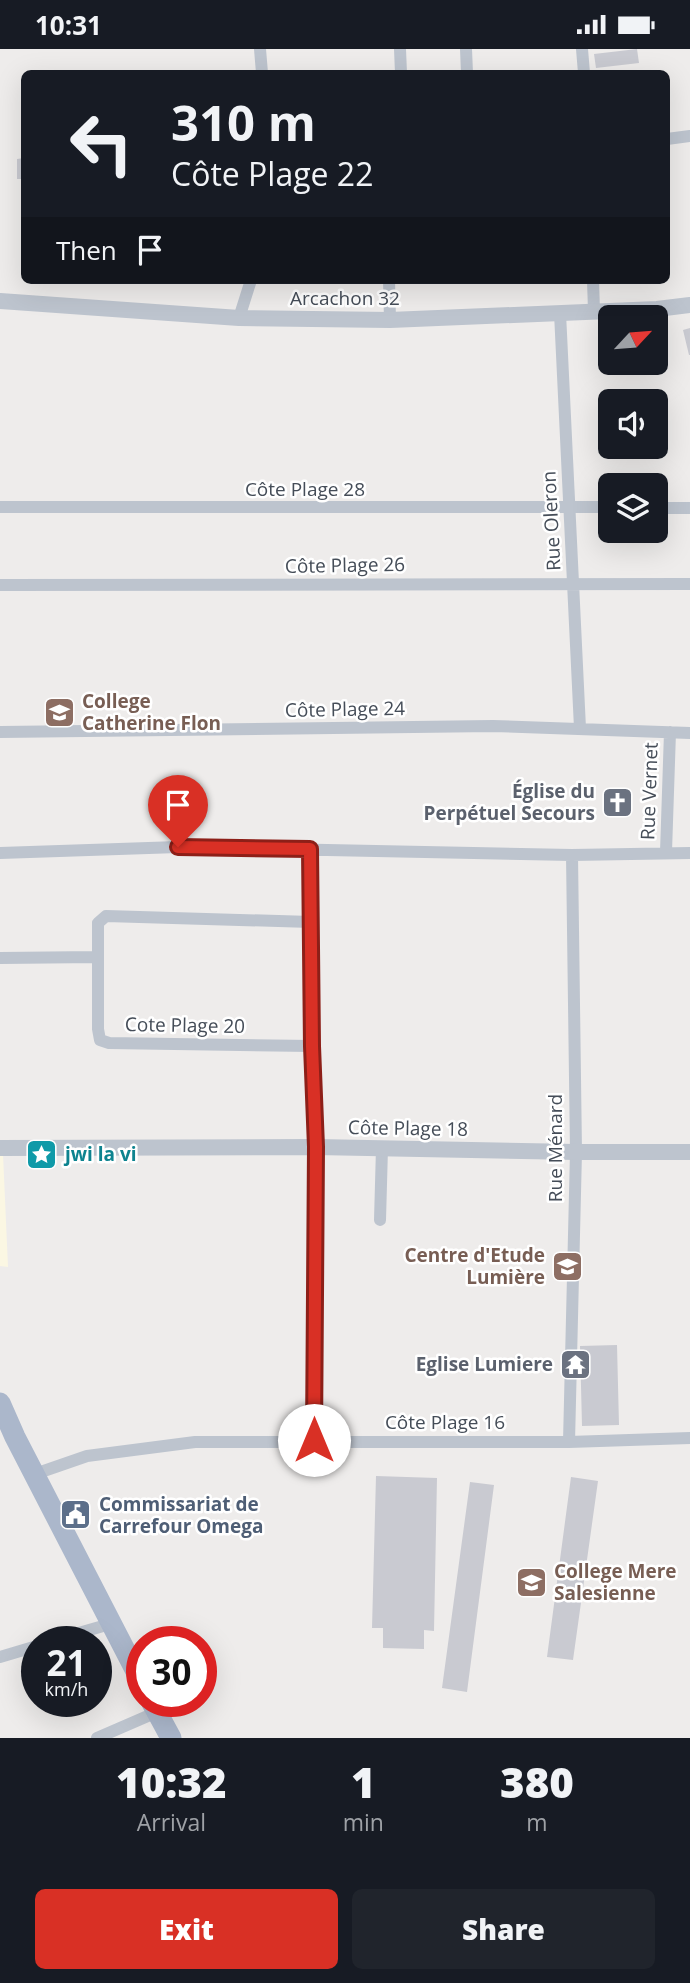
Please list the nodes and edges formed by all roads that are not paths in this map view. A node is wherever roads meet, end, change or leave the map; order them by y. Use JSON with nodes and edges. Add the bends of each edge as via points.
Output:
{"nodes":[{"id":1,"x":260,"y":49,"type":"edge"},
{"id":2,"x":400,"y":49,"type":"edge"},
{"id":3,"x":466,"y":49,"type":"edge"},
{"id":4,"x":582,"y":49,"type":"edge"},
{"id":5,"x":262,"y":70,"type":"edge"},
{"id":6,"x":401,"y":70,"type":"edge"},
{"id":7,"x":467,"y":70,"type":"edge"},
{"id":8,"x":584,"y":70,"type":"edge"},
{"id":9,"x":690,"y":137,"type":"edge"},
{"id":10,"x":670,"y":139,"type":"edge"},
{"id":11,"x":250,"y":284,"type":"edge"},
{"id":12,"x":389,"y":284,"type":"edge"},
{"id":13,"x":593,"y":284,"type":"edge"},
{"id":14,"x":0,"y":301,"type":"edge"},
{"id":15,"x":690,"y":305,"type":"edge"},
{"id":16,"x":594,"y":311,"type":"junction"},
{"id":17,"x":560,"y":313,"type":"junction"},
{"id":18,"x":239,"y":319,"type":"junction"},
{"id":19,"x":390,"y":320,"type":"junction"},
{"id":20,"x":0,"y":507,"type":"edge"},
{"id":21,"x":570,"y":507,"type":"junction"},
{"id":22,"x":598,"y":507,"type":"edge"},
{"id":23,"x":668,"y":508,"type":"edge"},
{"id":24,"x":690,"y":508,"type":"edge"},
{"id":25,"x":573,"y":583,"type":"junction"},
{"id":26,"x":690,"y":583,"type":"edge"},
{"id":27,"x":0,"y":585,"type":"edge"},
{"id":28,"x":580,"y":728,"type":"junction"},
{"id":29,"x":0,"y":732,"type":"edge"},
{"id":30,"x":670,"y":732,"type":"junction"},
{"id":31,"x":690,"y":733,"type":"edge"},
{"id":32,"x":310,"y":849,"type":"junction"},
{"id":33,"x":666,"y":852,"type":"junction"},
{"id":34,"x":0,"y":853,"type":"edge"},
{"id":35,"x":690,"y":853,"type":"edge"},
{"id":36,"x":572,"y":855,"type":"junction"},
{"id":37,"x":311,"y":922,"type":"junction"},
{"id":38,"x":97,"y":957,"type":"junction"},
{"id":39,"x":0,"y":958,"type":"edge"},
{"id":40,"x":312,"y":1046,"type":"junction"},
{"id":41,"x":316,"y":1147,"type":"junction"},
{"id":42,"x":0,"y":1148,"type":"edge"},
{"id":43,"x":382,"y":1148,"type":"junction"},
{"id":44,"x":576,"y":1152,"type":"junction"},
{"id":45,"x":690,"y":1152,"type":"edge"},
{"id":46,"x":380,"y":1220,"type":"dead end"},
{"id":47,"x":0,"y":1403,"type":"edge"},
{"id":48,"x":690,"y":1438,"type":"edge"},
{"id":49,"x":7,"y":1440,"type":"edge"},
{"id":50,"x":314,"y":1440,"type":"junction"},
{"id":51,"x":569,"y":1442,"type":"junction"},
{"id":52,"x":35,"y":1474,"type":"junction"},
{"id":53,"x":110,"y":1624,"type":"junction"},
{"id":54,"x":103,"y":1626,"type":"edge"},
{"id":55,"x":21,"y":1651,"type":"edge"},
{"id":56,"x":126,"y":1654,"type":"edge"},
{"id":57,"x":0,"y":1657,"type":"edge"},
{"id":58,"x":136,"y":1717,"type":"edge"},
{"id":59,"x":159,"y":1717,"type":"edge"},
{"id":60,"x":97,"y":1738,"type":"edge"},
{"id":61,"x":171,"y":1738,"type":"edge"}],
"edges":[{"from":1,"to":5,"type":"street"},
{"from":2,"to":6,"type":"street"},
{"from":3,"to":7,"type":"street"},
{"from":4,"to":8,"type":"street"},
{"from":9,"to":10,"type":"street"},
{"from":11,"to":18,"type":"street"},
{"from":12,"to":19,"type":"street"},
{"from":13,"to":16,"type":"street"},
{"from":14,"to":18,"type":"street","name":"Arcachon 32"},
{"from":15,"to":16,"type":"street","name":"Arcachon 32"},
{"from":16,"to":17,"type":"street","name":"Arcachon 32"},
{"from":17,"to":19,"type":"street","name":"Arcachon 32"},
{"from":17,"to":21,"type":"street","name":"Rue Oleron"},
{"from":18,"to":19,"type":"street","name":"Arcachon 32"},
{"from":20,"to":21,"type":"street","name":"Côte Plage 28"},
{"from":21,"to":22,"type":"street","name":"Côte Plage 28"},
{"from":21,"to":25,"type":"street","name":"Rue Oleron"},
{"from":23,"to":24,"type":"street"},
{"from":25,"to":26,"type":"street","name":"Côte Plage 26"},
{"from":25,"to":27,"type":"street","name":"Côte Plage 26"},
{"from":25,"to":28,"type":"street","name":"Rue Oleron"},
{"from":28,"to":29,"type":"street","name":"Côte Plage 24"},
{"from":28,"to":30,"type":"street","name":"Côte Plage 24"},
{"from":30,"to":31,"type":"street","name":"Côte Plage 24"},
{"from":30,"to":33,"type":"street","name":"Rue Vernet"},
{"from":32,"to":34,"type":"street","via":[[178,847]]},
{"from":32,"to":36,"type":"street"},
{"from":32,"to":37,"type":"street"},
{"from":33,"to":35,"type":"street"},
{"from":33,"to":36,"type":"street"},
{"from":36,"to":44,"type":"street","name":"Rue Ménard"},
{"from":37,"to":38,"type":"street","name":"Cote Plage 20","via":[[106,916],[98,923]]},
{"from":37,"to":40,"type":"street"},
{"from":38,"to":39,"type":"street"},
{"from":38,"to":40,"type":"street","name":"Cote Plage 20","via":[[98,1030],[104,1042]]},
{"from":40,"to":41,"type":"street"},
{"from":41,"to":42,"type":"street","name":"Côte Plage 18"},
{"from":41,"to":43,"type":"street","name":"Côte Plage 18"},
{"from":41,"to":50,"type":"street"},
{"from":43,"to":44,"type":"street","name":"Côte Plage 18"},
{"from":43,"to":46,"type":"street"},
{"from":44,"to":45,"type":"street","name":"Côte Plage 18"},
{"from":44,"to":51,"type":"street","name":"Rue Ménard"},
{"from":47,"to":49,"type":"main road"},
{"from":48,"to":51,"type":"street","name":"Côte Plage 16"},
{"from":49,"to":52,"type":"main road"},
{"from":50,"to":51,"type":"street","name":"Côte Plage 16"},
{"from":50,"to":52,"type":"street","name":"Côte Plage 16","via":[[195,1442],[87,1456]]},
{"from":52,"to":53,"type":"main road"},
{"from":53,"to":54,"type":"street"},
{"from":53,"to":56,"type":"main road"},
{"from":55,"to":57,"type":"street"},
{"from":58,"to":60,"type":"street"},
{"from":59,"to":61,"type":"main road"}]}
